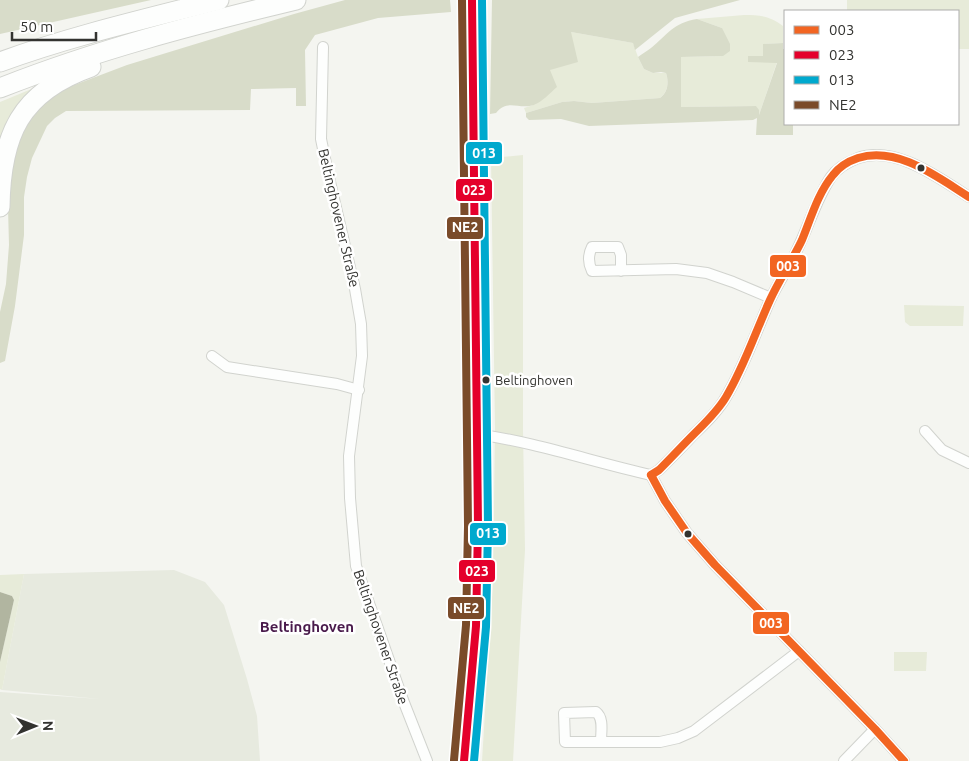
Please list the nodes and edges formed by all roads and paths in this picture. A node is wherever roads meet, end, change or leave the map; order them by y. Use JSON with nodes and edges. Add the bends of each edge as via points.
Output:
{"nodes":[{"id":1,"x":219,"y":0,"type":"edge"},
{"id":2,"x":296,"y":0,"type":"edge"},
{"id":3,"x":472,"y":4,"type":"edge"},
{"id":4,"x":172,"y":32,"type":"junction"},
{"id":5,"x":323,"y":46,"type":"dead end"},
{"id":6,"x":0,"y":48,"type":"edge"},
{"id":7,"x":33,"y":50,"type":"junction"},
{"id":8,"x":0,"y":62,"type":"edge"},
{"id":9,"x":0,"y":88,"type":"edge"},
{"id":10,"x":969,"y":197,"type":"edge"},
{"id":11,"x":0,"y":206,"type":"edge"},
{"id":12,"x":621,"y":271,"type":"dead end"},
{"id":13,"x":771,"y":298,"type":"junction"},
{"id":14,"x":212,"y":356,"type":"dead end"},
{"id":15,"x":359,"y":390,"type":"junction"},
{"id":16,"x":925,"y":431,"type":"dead end"},
{"id":17,"x":476,"y":434,"type":"junction"},
{"id":18,"x":969,"y":462,"type":"edge"},
{"id":19,"x":651,"y":475,"type":"junction"},
{"id":20,"x":799,"y":651,"type":"junction"},
{"id":21,"x":875,"y":729,"type":"junction"},
{"id":22,"x":601,"y":741,"type":"junction"},
{"id":23,"x":465,"y":743,"type":"junction"},
{"id":24,"x":426,"y":761,"type":"edge"},
{"id":25,"x":455,"y":761,"type":"edge"},
{"id":26,"x":464,"y":761,"type":"edge"},
{"id":27,"x":844,"y":761,"type":"edge"},
{"id":28,"x":904,"y":761,"type":"edge"}],
"edges":[{"from":1,"to":7,"type":"highway"},
{"from":2,"to":4,"type":"highway"},
{"from":3,"to":17,"type":"main road"},
{"from":4,"to":9,"type":"highway","via":[[114,48]]},
{"from":4,"to":11,"type":"highway","via":[[86,68],[33,101],[8,143]]},
{"from":5,"to":15,"type":"street","name":"Beltinghovener Straße","via":[[322,139],[361,324]]},
{"from":6,"to":7,"type":"highway"},
{"from":7,"to":8,"type":"highway"},
{"from":10,"to":13,"type":"street","via":[[920,167],[896,158],[879,154],[843,165],[827,184]]},
{"from":12,"to":13,"type":"street","via":[[676,269],[707,273]]},
{"from":13,"to":19,"type":"street","via":[[741,368],[715,414]]},
{"from":14,"to":15,"type":"street","via":[[227,367]]},
{"from":15,"to":24,"type":"street","name":"Beltinghovener Straße","via":[[349,456],[356,566]]},
{"from":16,"to":18,"type":"street","via":[[942,450]]},
{"from":17,"to":19,"type":"street"},
{"from":17,"to":23,"type":"main road","via":[[476,626]]},
{"from":19,"to":20,"type":"street","via":[[687,533]]},
{"from":20,"to":21,"type":"street"},
{"from":20,"to":22,"type":"street","via":[[694,731],[660,742]]},
{"from":21,"to":27,"type":"street"},
{"from":21,"to":28,"type":"street"},
{"from":22,"to":22,"type":"street","via":[[565,742],[564,713],[598,713],[601,717]]},
{"from":23,"to":25,"type":"street"},
{"from":23,"to":26,"type":"main road"}]}
